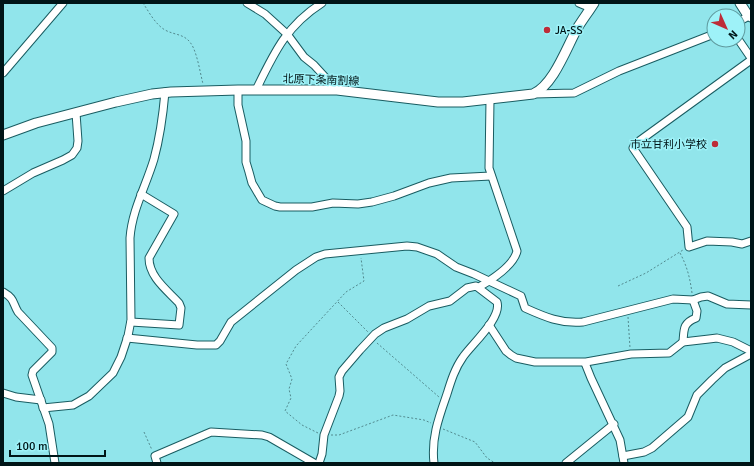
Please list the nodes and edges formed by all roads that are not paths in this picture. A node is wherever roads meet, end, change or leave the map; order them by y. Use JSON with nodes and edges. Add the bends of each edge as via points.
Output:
{"nodes":[{"id":1,"x":63,"y":3,"type":"edge"},
{"id":2,"x":247,"y":3,"type":"edge"},
{"id":3,"x":322,"y":3,"type":"edge"},
{"id":4,"x":579,"y":3,"type":"edge"},
{"id":5,"x":740,"y":3,"type":"edge"},
{"id":6,"x":592,"y":6,"type":"edge"},
{"id":7,"x":750,"y":16,"type":"edge"},
{"id":8,"x":287,"y":34,"type":"junction"},
{"id":9,"x":706,"y":37,"type":"edge"},
{"id":10,"x":744,"y":48,"type":"edge"},
{"id":11,"x":751,"y":59,"type":"edge"},
{"id":12,"x":4,"y":69,"type":"edge"},
{"id":13,"x":238,"y":90,"type":"junction"},
{"id":14,"x":256,"y":90,"type":"junction"},
{"id":15,"x":337,"y":90,"type":"junction"},
{"id":16,"x":165,"y":92,"type":"junction"},
{"id":17,"x":533,"y":94,"type":"junction"},
{"id":18,"x":490,"y":100,"type":"junction"},
{"id":19,"x":76,"y":113,"type":"junction"},
{"id":20,"x":3,"y":135,"type":"edge"},
{"id":21,"x":491,"y":176,"type":"junction"},
{"id":22,"x":3,"y":191,"type":"edge"},
{"id":23,"x":141,"y":194,"type":"junction"},
{"id":24,"x":751,"y":241,"type":"edge"},
{"id":25,"x":489,"y":281,"type":"junction"},
{"id":26,"x":478,"y":287,"type":"junction"},
{"id":27,"x":3,"y":292,"type":"edge"},
{"id":28,"x":693,"y":300,"type":"junction"},
{"id":29,"x":751,"y":305,"type":"edge"},
{"id":30,"x":131,"y":322,"type":"junction"},
{"id":31,"x":489,"y":325,"type":"junction"},
{"id":32,"x":127,"y":338,"type":"junction"},
{"id":33,"x":683,"y":342,"type":"junction"},
{"id":34,"x":751,"y":352,"type":"edge"},
{"id":35,"x":585,"y":362,"type":"junction"},
{"id":36,"x":3,"y":393,"type":"edge"},
{"id":37,"x":41,"y":400,"type":"junction"},
{"id":38,"x":43,"y":408,"type":"junction"},
{"id":39,"x":614,"y":424,"type":"junction"},
{"id":40,"x":156,"y":460,"type":"edge"},
{"id":41,"x":624,"y":460,"type":"edge"},
{"id":42,"x":56,"y":463,"type":"edge"},
{"id":43,"x":314,"y":463,"type":"edge"},
{"id":44,"x":319,"y":463,"type":"edge"},
{"id":45,"x":434,"y":463,"type":"edge"},
{"id":46,"x":566,"y":463,"type":"edge"}],
"edges":[{"from":1,"to":12,"type":"street"},
{"from":2,"to":8,"type":"street","via":[[266,14]]},
{"from":3,"to":8,"type":"street","via":[[295,24]]},
{"from":4,"to":6,"type":"street"},
{"from":5,"to":7,"type":"main road"},
{"from":6,"to":17,"type":"main road","via":[[545,85]]},
{"from":8,"to":14,"type":"street","via":[[275,51]]},
{"from":8,"to":15,"type":"street","via":[[304,57]]},
{"from":9,"to":17,"type":"street","via":[[619,71],[574,93]]},
{"from":10,"to":11,"type":"street"},
{"from":11,"to":24,"type":"street","via":[[634,144],[633,148],[687,227],[689,246],[706,241],[742,244]]},
{"from":13,"to":14,"type":"main road","name":"北原下条南割線"},
{"from":13,"to":16,"type":"main road","name":"北原下条南割線"},
{"from":13,"to":21,"type":"street","via":[[239,116],[246,141],[248,172],[262,200],[275,206],[358,204],[451,178]]},
{"from":14,"to":15,"type":"main road","name":"北原下条南割線"},
{"from":15,"to":18,"type":"main road","name":"北原下条南割線","via":[[438,102]]},
{"from":16,"to":19,"type":"main road","name":"北原下条南割線"},
{"from":16,"to":23,"type":"street","via":[[154,158]]},
{"from":17,"to":18,"type":"main road","name":"北原下条南割線"},
{"from":18,"to":21,"type":"street"},
{"from":19,"to":20,"type":"main road","name":"北原下条南割線"},
{"from":19,"to":22,"type":"street","via":[[78,141],[72,155],[33,173]]},
{"from":21,"to":25,"type":"street","via":[[517,251],[515,258]]},
{"from":23,"to":30,"type":"street","via":[[130,238]]},
{"from":23,"to":30,"type":"street","via":[[174,214],[149,258],[149,266],[152,274],[181,308],[179,325]]},
{"from":25,"to":26,"type":"street"},
{"from":25,"to":28,"type":"street","via":[[521,296],[525,308],[549,319],[569,322],[583,322],[673,299]]},
{"from":25,"to":32,"type":"street","via":[[456,267],[437,254],[417,247],[325,254],[296,270],[231,322],[216,345]]},
{"from":26,"to":31,"type":"street","via":[[498,305],[498,310]]},
{"from":26,"to":44,"type":"street","via":[[470,287],[450,301],[428,306],[407,319],[384,328],[372,337],[339,377],[339,396],[324,435]]},
{"from":27,"to":37,"type":"street","via":[[14,301],[18,312],[52,348],[52,352],[32,375]]},
{"from":28,"to":29,"type":"street","via":[[708,296],[727,304]]},
{"from":28,"to":33,"type":"street","via":[[697,311],[696,318],[686,324]]},
{"from":30,"to":32,"type":"street"},
{"from":31,"to":35,"type":"street","via":[[506,351],[516,358],[535,362]]},
{"from":31,"to":45,"type":"street","via":[[458,365],[436,426]]},
{"from":32,"to":38,"type":"street","via":[[113,373],[89,396],[73,405]]},
{"from":33,"to":34,"type":"street","via":[[717,338],[733,342]]},
{"from":33,"to":35,"type":"street","via":[[669,353],[631,354]]},
{"from":34,"to":41,"type":"street","via":[[725,368],[712,380],[697,395],[688,417],[652,448]]},
{"from":35,"to":39,"type":"street"},
{"from":36,"to":37,"type":"street"},
{"from":37,"to":38,"type":"street"},
{"from":38,"to":42,"type":"street","via":[[49,424]]},
{"from":39,"to":41,"type":"street"},
{"from":39,"to":46,"type":"street"},
{"from":40,"to":43,"type":"street","via":[[206,434],[219,431],[268,436]]}]}
